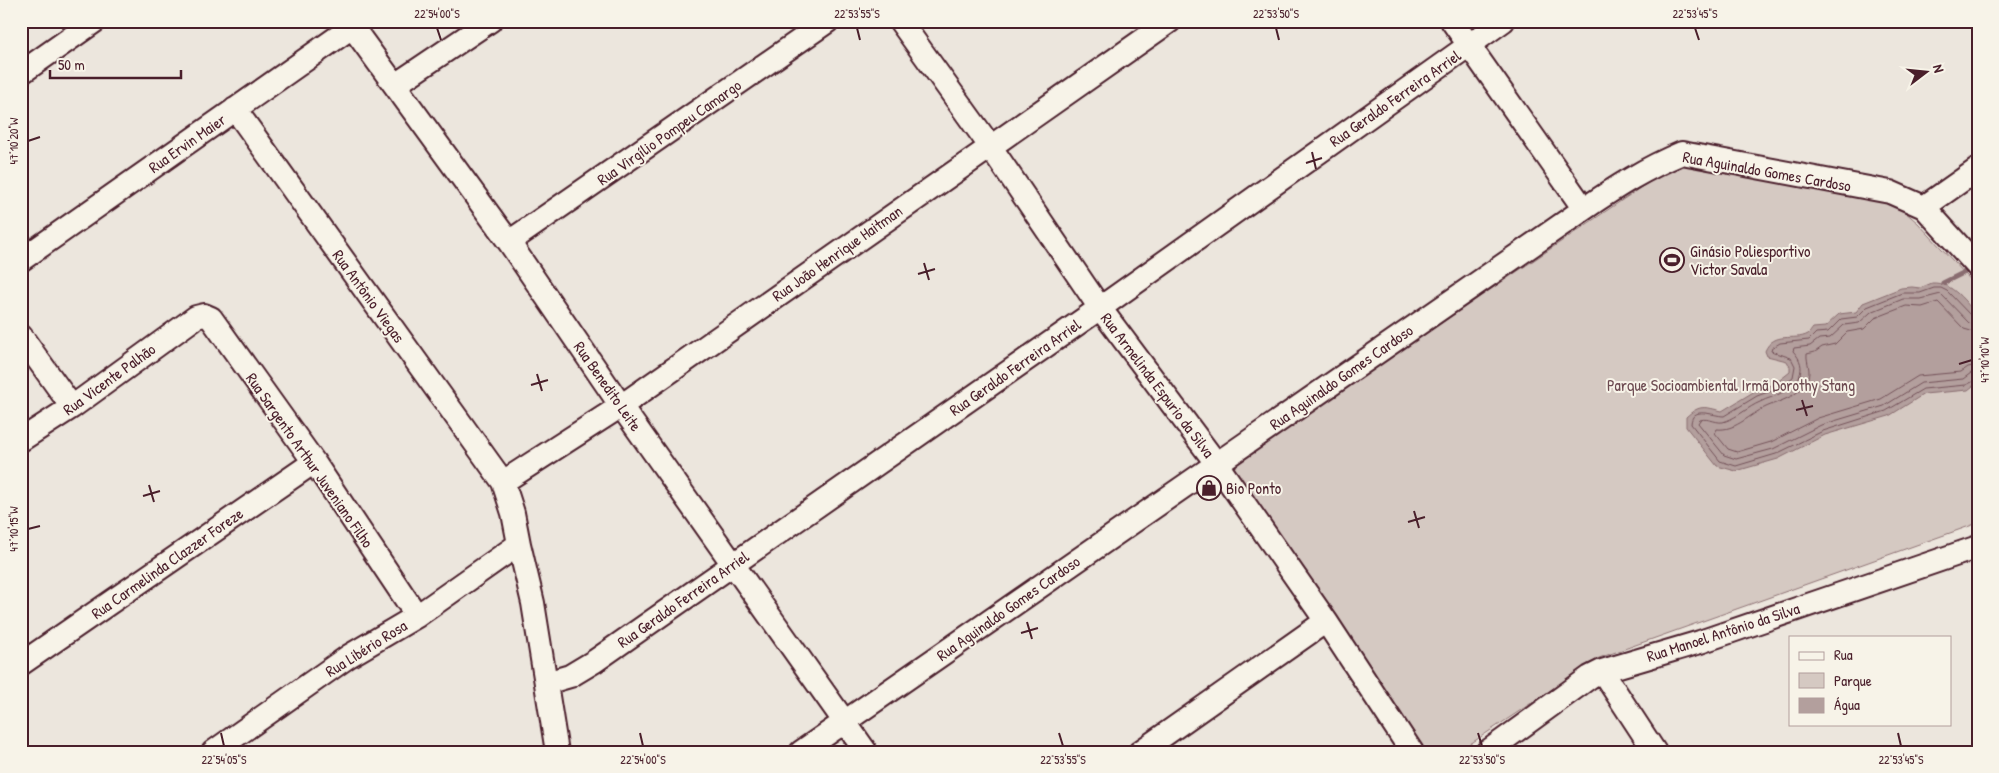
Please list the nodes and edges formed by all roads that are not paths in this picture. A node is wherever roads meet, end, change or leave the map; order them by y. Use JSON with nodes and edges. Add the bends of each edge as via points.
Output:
{"nodes":[{"id":1,"x":95,"y":21,"type":"edge"},
{"id":2,"x":490,"y":21,"type":"edge"},
{"id":3,"x":828,"y":21,"type":"edge"},
{"id":4,"x":900,"y":21,"type":"edge"},
{"id":5,"x":1170,"y":21,"type":"edge"},
{"id":6,"x":1452,"y":21,"type":"edge"},
{"id":7,"x":1503,"y":21,"type":"edge"},
{"id":8,"x":350,"y":24,"type":"edge"},
{"id":9,"x":1468,"y":45,"type":"junction"},
{"id":10,"x":21,"y":73,"type":"edge"},
{"id":11,"x":395,"y":85,"type":"junction"},
{"id":12,"x":235,"y":109,"type":"junction"},
{"id":13,"x":990,"y":146,"type":"junction"},
{"id":14,"x":1978,"y":169,"type":"edge"},
{"id":15,"x":1924,"y":207,"type":"junction"},
{"id":16,"x":1584,"y":208,"type":"junction"},
{"id":17,"x":509,"y":242,"type":"junction"},
{"id":18,"x":21,"y":260,"type":"edge"},
{"id":19,"x":1978,"y":267,"type":"edge"},
{"id":20,"x":1100,"y":308,"type":"junction"},
{"id":21,"x":196,"y":317,"type":"joint"},
{"id":22,"x":21,"y":336,"type":"edge"},
{"id":23,"x":621,"y":406,"type":"junction"},
{"id":24,"x":72,"y":407,"type":"junction"},
{"id":25,"x":21,"y":440,"type":"edge"},
{"id":26,"x":314,"y":462,"type":"junction"},
{"id":27,"x":1216,"y":463,"type":"junction"},
{"id":28,"x":503,"y":482,"type":"junction"},
{"id":29,"x":518,"y":544,"type":"junction"},
{"id":30,"x":1978,"y":547,"type":"edge"},
{"id":31,"x":734,"y":564,"type":"junction"},
{"id":32,"x":417,"y":616,"type":"junction"},
{"id":33,"x":1326,"y":621,"type":"junction"},
{"id":34,"x":21,"y":664,"type":"edge"},
{"id":35,"x":1602,"y":671,"type":"junction"},
{"id":36,"x":546,"y":683,"type":"junction"},
{"id":37,"x":845,"y":721,"type":"junction"},
{"id":38,"x":213,"y":752,"type":"edge"},
{"id":39,"x":557,"y":752,"type":"edge"},
{"id":40,"x":801,"y":752,"type":"edge"},
{"id":41,"x":866,"y":752,"type":"edge"},
{"id":42,"x":1140,"y":752,"type":"edge"},
{"id":43,"x":1412,"y":752,"type":"edge"},
{"id":44,"x":1487,"y":752,"type":"edge"},
{"id":45,"x":1654,"y":752,"type":"edge"}],
"edges":[{"from":1,"to":10,"type":"street"},
{"from":2,"to":11,"type":"street"},
{"from":3,"to":17,"type":"street","name":"Rua Virgílio Pompeu Camargo"},
{"from":4,"to":13,"type":"street","name":"Rua Armelinda Espurio da Silva"},
{"from":5,"to":13,"type":"street","name":"Rua João Henrique Haitman"},
{"from":6,"to":9,"type":"street"},
{"from":7,"to":9,"type":"street","name":"Rua Geraldo Ferreira Arriel"},
{"from":8,"to":11,"type":"street","name":"Rua Benedito Leite"},
{"from":8,"to":12,"type":"street","name":"Rua Ervin Maier"},
{"from":9,"to":16,"type":"street"},
{"from":9,"to":20,"type":"street","name":"Rua Geraldo Ferreira Arriel"},
{"from":11,"to":17,"type":"street","name":"Rua Benedito Leite"},
{"from":12,"to":18,"type":"street","name":"Rua Ervin Maier"},
{"from":12,"to":28,"type":"street","name":"Rua Antônio Viegas"},
{"from":13,"to":20,"type":"street","name":"Rua Armelinda Espurio da Silva"},
{"from":13,"to":23,"type":"street","name":"Rua João Henrique Haitman"},
{"from":14,"to":15,"type":"street"},
{"from":15,"to":16,"type":"street","name":"Rua Aguinaldo Gomes Cardoso","via":[[1890,192],[1682,154],[1631,177]]},
{"from":15,"to":19,"type":"street"},
{"from":16,"to":27,"type":"street","name":"Rua Aguinaldo Gomes Cardoso"},
{"from":17,"to":23,"type":"street","name":"Rua Benedito Leite"},
{"from":20,"to":27,"type":"street","name":"Rua Armelinda Espurio da Silva"},
{"from":20,"to":31,"type":"street","name":"Rua Geraldo Ferreira Arriel"},
{"from":21,"to":24,"type":"street","name":"Rua Vicente Palhão"},
{"from":21,"to":26,"type":"street","name":"Rua Sargento Arthur Juveniano Filho","via":[[204,315],[211,318]]},
{"from":22,"to":24,"type":"street"},
{"from":23,"to":28,"type":"street","name":"Rua João Henrique Haitman"},
{"from":23,"to":31,"type":"street","name":"Rua Benedito Leite"},
{"from":24,"to":25,"type":"street","name":"Rua Vicente Palhão"},
{"from":26,"to":32,"type":"street","name":"Rua Sargento Arthur Juveniano Filho"},
{"from":26,"to":34,"type":"street","name":"Rua Carmelinda Clazzer Foreze"},
{"from":27,"to":33,"type":"street","name":"Rua Armelinda Espurio da Silva"},
{"from":27,"to":37,"type":"street","name":"Rua Aguinaldo Gomes Cardoso"},
{"from":28,"to":29,"type":"street","name":"Rua Antônio Viegas"},
{"from":29,"to":32,"type":"street","name":"Rua Libério Rosa"},
{"from":29,"to":36,"type":"street","name":"Rua Antônio Viegas","via":[[533,603]]},
{"from":30,"to":35,"type":"street","name":"Rua Manoel Antônio da Silva","via":[[1700,642]]},
{"from":31,"to":36,"type":"street","name":"Rua Geraldo Ferreira Arriel","via":[[578,671]]},
{"from":31,"to":37,"type":"street","name":"Rua Benedito Leite"},
{"from":32,"to":38,"type":"street","name":"Rua Libério Rosa","via":[[349,656]]},
{"from":33,"to":42,"type":"street"},
{"from":33,"to":43,"type":"street","name":"Rua Armelinda Espurio da Silva"},
{"from":35,"to":44,"type":"street","name":"Rua Manoel Antônio da Silva"},
{"from":35,"to":45,"type":"street"},
{"from":36,"to":39,"type":"street","name":"Rua Antônio Viegas"},
{"from":37,"to":40,"type":"street","name":"Rua Aguinaldo Gomes Cardoso"},
{"from":37,"to":41,"type":"street","name":"Rua Benedito Leite"}]}
